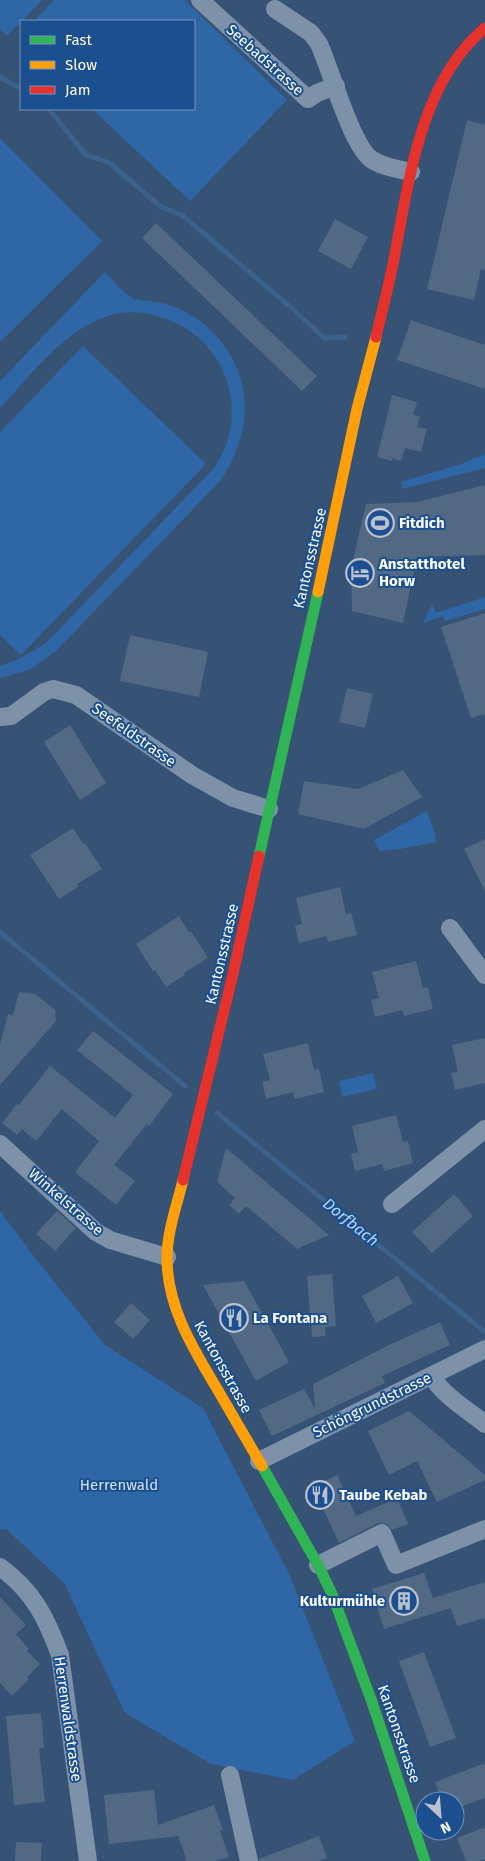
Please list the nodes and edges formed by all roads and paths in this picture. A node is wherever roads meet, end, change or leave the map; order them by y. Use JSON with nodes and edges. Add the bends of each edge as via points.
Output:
{"nodes":[{"id":1,"x":200,"y":0,"type":"edge"},
{"id":2,"x":275,"y":9,"type":"dead end"},
{"id":3,"x":485,"y":28,"type":"edge"},
{"id":4,"x":336,"y":86,"type":"junction"},
{"id":5,"x":411,"y":172,"type":"junction"},
{"id":6,"x":0,"y":717,"type":"edge"},
{"id":7,"x":270,"y":809,"type":"junction"},
{"id":8,"x":450,"y":928,"type":"dead end"},
{"id":9,"x":485,"y":975,"type":"edge"},
{"id":10,"x":485,"y":1129,"type":"edge"},
{"id":11,"x":0,"y":1144,"type":"edge"},
{"id":12,"x":392,"y":1204,"type":"dead end"},
{"id":13,"x":167,"y":1257,"type":"junction"},
{"id":14,"x":485,"y":1349,"type":"edge"},
{"id":15,"x":432,"y":1376,"type":"junction"},
{"id":16,"x":485,"y":1424,"type":"edge"},
{"id":17,"x":259,"y":1461,"type":"junction"},
{"id":18,"x":485,"y":1529,"type":"edge"},
{"id":19,"x":318,"y":1565,"type":"junction"},
{"id":20,"x":0,"y":1567,"type":"edge"},
{"id":21,"x":230,"y":1775,"type":"dead end"},
{"id":22,"x":88,"y":1861,"type":"edge"},
{"id":23,"x":249,"y":1861,"type":"edge"},
{"id":24,"x":425,"y":1861,"type":"edge"}],
"edges":[{"from":1,"to":4,"type":"street","name":"Seebadstrasse","via":[[308,99]]},
{"from":2,"to":4,"type":"street","via":[[315,38]]},
{"from":3,"to":5,"type":"main road","name":"Kantonsstrasse","via":[[467,44],[444,79],[422,127]]},
{"from":4,"to":5,"type":"street","via":[[364,153],[383,165]]},
{"from":5,"to":7,"type":"main road","name":"Kantonsstrasse","via":[[399,238],[349,443],[343,484]]},
{"from":6,"to":7,"type":"street","name":"Seefeldstrasse","via":[[11,716],[44,692],[52,689],[65,691],[76,695],[192,775],[234,798]]},
{"from":7,"to":13,"type":"main road","name":"Kantonsstrasse"},
{"from":8,"to":9,"type":"street"},
{"from":10,"to":12,"type":"street"},
{"from":11,"to":13,"type":"street","name":"Winkelstrasse","via":[[96,1232],[110,1240]]},
{"from":13,"to":17,"type":"main road","name":"Kantonsstrasse","via":[[170,1290],[179,1319]]},
{"from":14,"to":15,"type":"street","name":"Schöngrundstrasse"},
{"from":15,"to":16,"type":"street","via":[[444,1391]]},
{"from":15,"to":17,"type":"street","name":"Schöngrundstrasse"},
{"from":17,"to":19,"type":"main road","name":"Kantonsstrasse"},
{"from":18,"to":19,"type":"street","via":[[396,1565],[382,1533]]},
{"from":19,"to":24,"type":"main road","name":"Kantonsstrasse","via":[[354,1649]]},
{"from":20,"to":22,"type":"street","name":"Herrenwaldstrasse","via":[[24,1587],[37,1605],[60,1655]]},
{"from":21,"to":23,"type":"street"}]}
